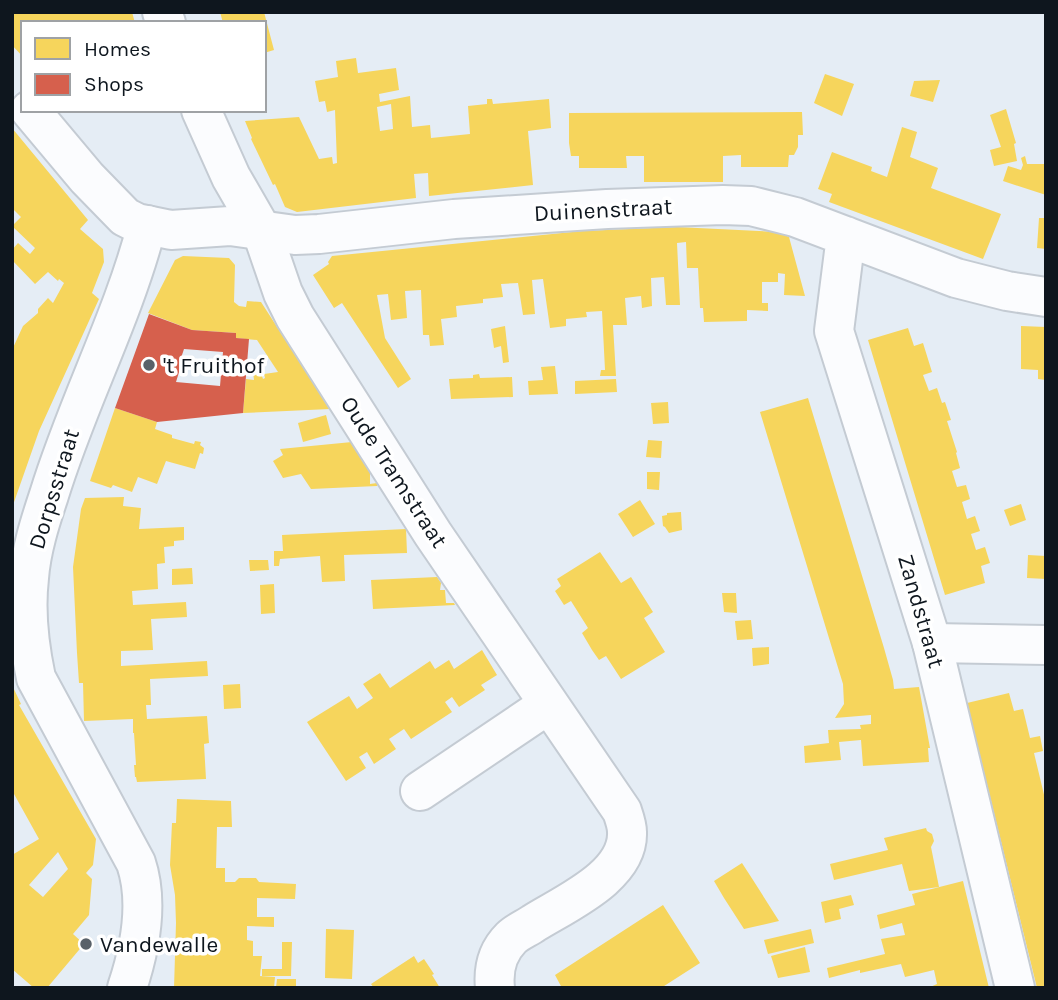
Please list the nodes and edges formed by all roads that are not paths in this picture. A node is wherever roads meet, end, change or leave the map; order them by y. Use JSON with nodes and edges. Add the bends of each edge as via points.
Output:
{"nodes":[{"id":1,"x":32,"y":112,"type":"edge"},
{"id":2,"x":202,"y":112,"type":"edge"},
{"id":3,"x":147,"y":225,"type":"junction"},
{"id":4,"x":261,"y":229,"type":"junction"},
{"id":5,"x":846,"y":236,"type":"junction"},
{"id":6,"x":1046,"y":297,"type":"edge"},
{"id":7,"x":20,"y":601,"type":"edge"},
{"id":8,"x":932,"y":643,"type":"junction"},
{"id":9,"x":1046,"y":645,"type":"edge"},
{"id":10,"x":549,"y":704,"type":"junction"},
{"id":11,"x":420,"y":791,"type":"dead end"},
{"id":12,"x":141,"y":928,"type":"junction"},
{"id":13,"x":127,"y":988,"type":"edge"},
{"id":14,"x":149,"y":988,"type":"edge"},
{"id":15,"x":495,"y":988,"type":"edge"},
{"id":16,"x":1015,"y":988,"type":"edge"}],
"edges":[{"from":1,"to":3,"type":"street","via":[[110,203],[125,217]]},
{"from":2,"to":4,"type":"street","name":"Oude Tramstraat"},
{"from":3,"to":4,"type":"street","name":"Duinenstraat","via":[[171,230]]},
{"from":3,"to":7,"type":"street","name":"Dorpsstraat","via":[[126,293],[61,453]]},
{"from":4,"to":5,"type":"street","name":"Duinenstraat","via":[[319,234],[454,219],[723,205],[771,210]]},
{"from":4,"to":10,"type":"street","name":"Oude Tramstraat","via":[[295,317],[433,534]]},
{"from":5,"to":6,"type":"street","name":"Duinenstraat","via":[[956,278]]},
{"from":5,"to":8,"type":"street","name":"Zandstraat","via":[[834,331]]},
{"from":7,"to":12,"type":"street","name":"Dorpsstraat","via":[[36,678],[136,863],[142,887]]},
{"from":8,"to":9,"type":"street"},
{"from":8,"to":16,"type":"street","name":"Zandstraat"},
{"from":10,"to":11,"type":"street"},
{"from":10,"to":15,"type":"street","name":"Oude Tramstraat","via":[[622,811],[628,830],[626,846],[618,864],[602,881],[512,937],[494,970]]},
{"from":12,"to":13,"type":"street","name":"Dorpsstraat"},
{"from":12,"to":14,"type":"street"}]}
